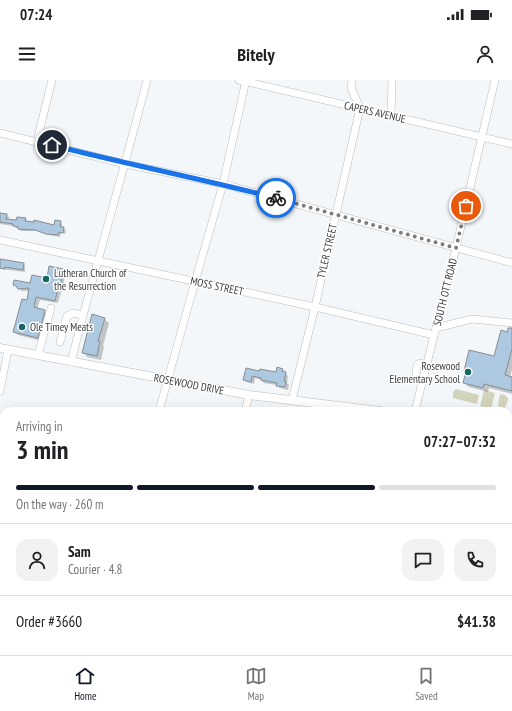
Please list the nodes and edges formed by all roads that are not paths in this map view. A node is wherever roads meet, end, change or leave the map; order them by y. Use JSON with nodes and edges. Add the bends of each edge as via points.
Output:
{"nodes":[{"id":1,"x":52,"y":80,"type":"edge"},
{"id":2,"x":147,"y":80,"type":"edge"},
{"id":3,"x":352,"y":80,"type":"edge"},
{"id":4,"x":392,"y":80,"type":"edge"},
{"id":5,"x":495,"y":80,"type":"edge"},
{"id":6,"x":243,"y":81,"type":"edge"},
{"id":7,"x":360,"y":108,"type":"junction"},
{"id":8,"x":391,"y":116,"type":"junction"},
{"id":9,"x":0,"y":133,"type":"edge"},
{"id":10,"x":482,"y":137,"type":"junction"},
{"id":11,"x":37,"y":141,"type":"junction"},
{"id":12,"x":512,"y":144,"type":"edge"},
{"id":13,"x":125,"y":164,"type":"junction"},
{"id":14,"x":223,"y":184,"type":"junction"},
{"id":15,"x":336,"y":214,"type":"junction"},
{"id":16,"x":0,"y":240,"type":"edge"},
{"id":17,"x":456,"y":248,"type":"junction"},
{"id":18,"x":97,"y":261,"type":"junction"},
{"id":19,"x":512,"y":263,"type":"edge"},
{"id":20,"x":195,"y":282,"type":"junction"},
{"id":21,"x":315,"y":307,"type":"junction"},
{"id":22,"x":51,"y":308,"type":"dead end"},
{"id":23,"x":83,"y":315,"type":"junction"},
{"id":24,"x":512,"y":323,"type":"edge"},
{"id":25,"x":435,"y":331,"type":"junction"},
{"id":26,"x":60,"y":342,"type":"dead end"},
{"id":27,"x":4,"y":349,"type":"edge"},
{"id":28,"x":38,"y":355,"type":"junction"},
{"id":29,"x":71,"y":362,"type":"junction"},
{"id":30,"x":2,"y":367,"type":"edge"},
{"id":31,"x":168,"y":379,"type":"junction"},
{"id":32,"x":0,"y":391,"type":"edge"},
{"id":33,"x":249,"y":395,"type":"junction"},
{"id":34,"x":292,"y":400,"type":"junction"},
{"id":35,"x":161,"y":407,"type":"edge"},
{"id":36,"x":246,"y":407,"type":"edge"},
{"id":37,"x":348,"y":407,"type":"edge"},
{"id":38,"x":416,"y":407,"type":"edge"}],
"edges":[{"from":1,"to":11,"type":"street"},
{"from":2,"to":13,"type":"street"},
{"from":3,"to":7,"type":"street","via":[[351,88]]},
{"from":4,"to":8,"type":"street"},
{"from":5,"to":10,"type":"street","name":"SOUTH OTT ROAD"},
{"from":6,"to":7,"type":"street","name":"CAPERS AVENUE"},
{"from":6,"to":14,"type":"street"},
{"from":7,"to":8,"type":"street","name":"CAPERS AVENUE"},
{"from":7,"to":15,"type":"street","name":"TYLER STREET"},
{"from":8,"to":10,"type":"street","name":"CAPERS AVENUE"},
{"from":9,"to":11,"type":"street"},
{"from":10,"to":12,"type":"street","name":"CAPERS AVENUE"},
{"from":10,"to":17,"type":"street","name":"SOUTH OTT ROAD"},
{"from":11,"to":13,"type":"street"},
{"from":13,"to":14,"type":"street"},
{"from":13,"to":18,"type":"street"},
{"from":14,"to":15,"type":"street"},
{"from":14,"to":20,"type":"street"},
{"from":15,"to":17,"type":"street"},
{"from":15,"to":21,"type":"street","name":"TYLER STREET"},
{"from":16,"to":18,"type":"street","name":"MOSS STREET"},
{"from":17,"to":19,"type":"street"},
{"from":17,"to":25,"type":"street","name":"SOUTH OTT ROAD"},
{"from":18,"to":20,"type":"street","name":"MOSS STREET"},
{"from":18,"to":23,"type":"street"},
{"from":20,"to":21,"type":"street","name":"MOSS STREET"},
{"from":20,"to":31,"type":"street"},
{"from":21,"to":25,"type":"street","name":"MOSS STREET"},
{"from":21,"to":34,"type":"street","name":"TYLER STREET"},
{"from":22,"to":28,"type":"street"},
{"from":23,"to":26,"type":"street","via":[[73,313],[67,316]]},
{"from":23,"to":29,"type":"street"},
{"from":24,"to":25,"type":"street","via":[[472,319]]},
{"from":25,"to":38,"type":"street","name":"SOUTH OTT ROAD"},
{"from":27,"to":28,"type":"main road","name":"ROSEWOOD DRIVE"},
{"from":27,"to":30,"type":"street"},
{"from":28,"to":29,"type":"main road","name":"ROSEWOOD DRIVE"},
{"from":29,"to":31,"type":"main road","name":"ROSEWOOD DRIVE"},
{"from":30,"to":32,"type":"street"},
{"from":31,"to":33,"type":"main road","name":"ROSEWOOD DRIVE"},
{"from":31,"to":35,"type":"street"},
{"from":33,"to":34,"type":"main road","name":"ROSEWOOD DRIVE"},
{"from":33,"to":36,"type":"street"},
{"from":34,"to":37,"type":"main road","name":"ROSEWOOD DRIVE"}]}
